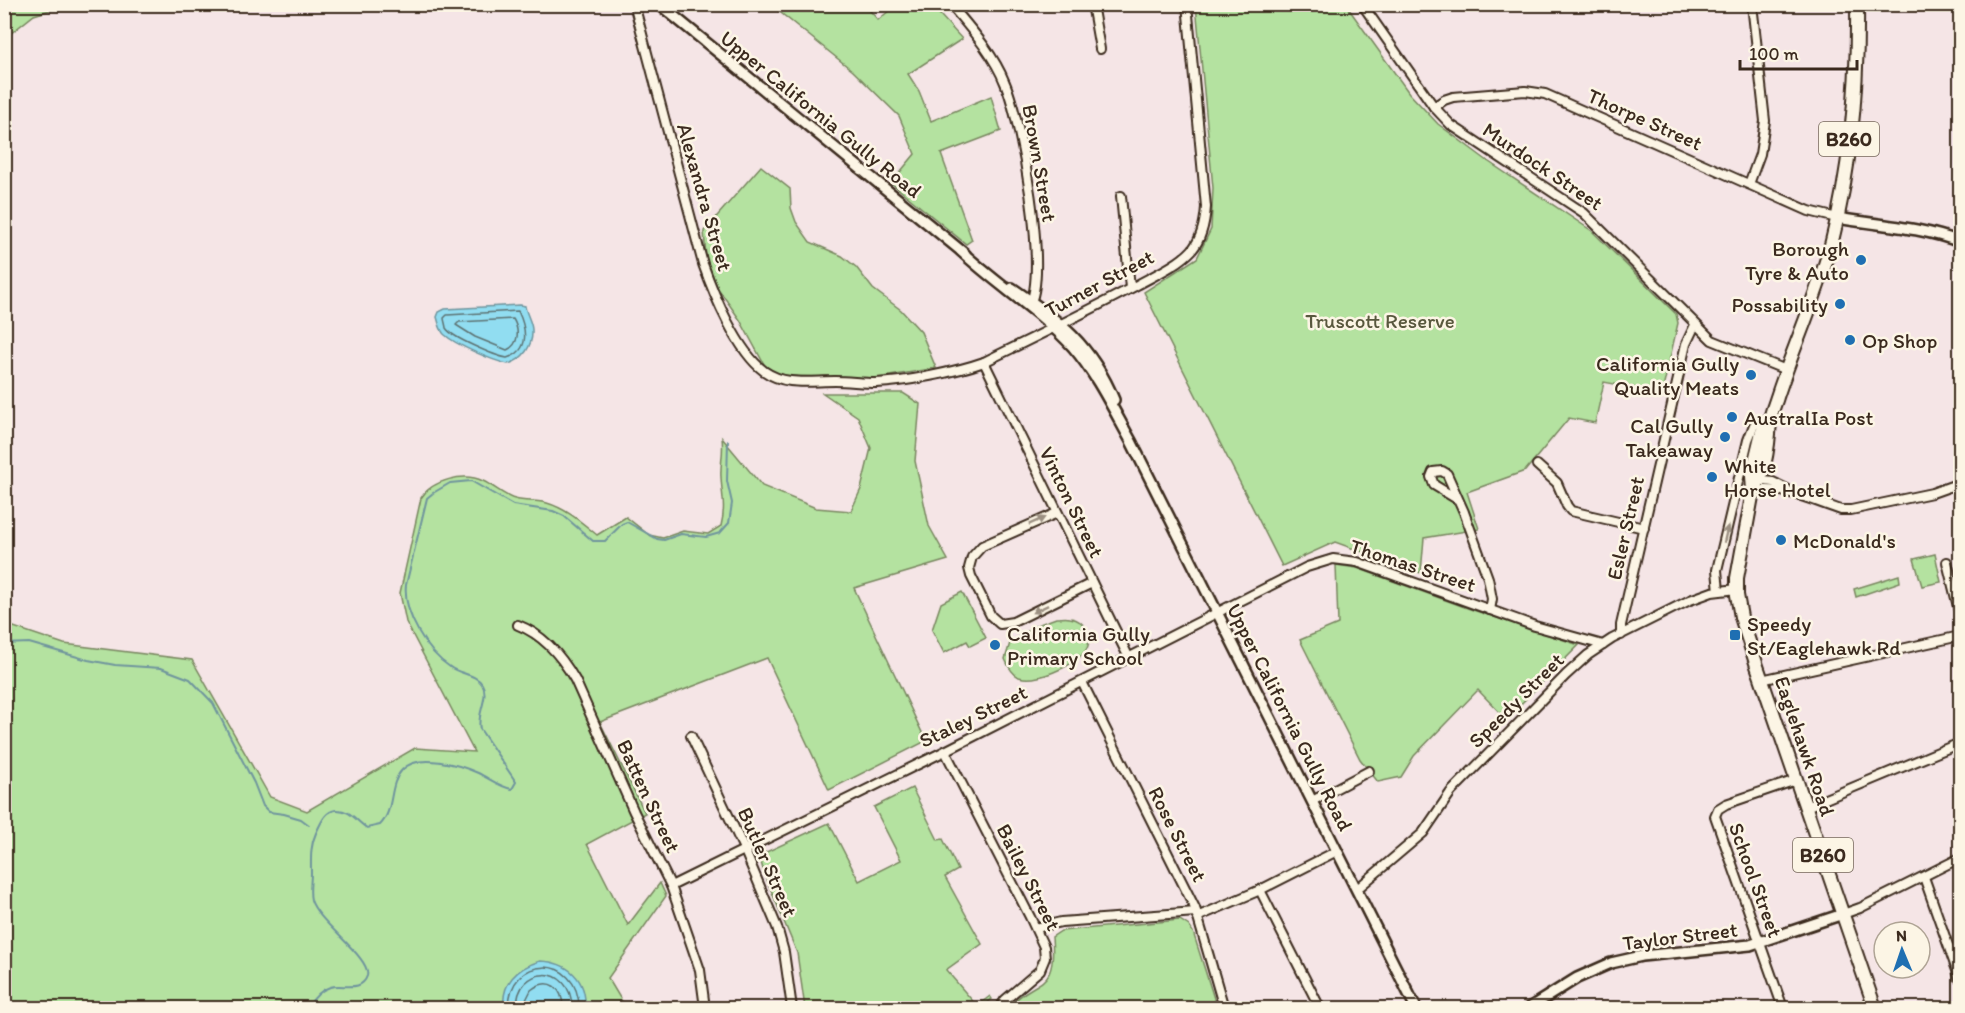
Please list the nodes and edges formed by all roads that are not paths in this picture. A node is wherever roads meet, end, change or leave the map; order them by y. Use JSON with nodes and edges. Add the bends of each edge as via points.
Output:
{"nodes":[{"id":1,"x":634,"y":4,"type":"edge"},
{"id":2,"x":659,"y":4,"type":"edge"},
{"id":3,"x":950,"y":4,"type":"edge"},
{"id":4,"x":1092,"y":4,"type":"edge"},
{"id":5,"x":1187,"y":4,"type":"edge"},
{"id":6,"x":1362,"y":4,"type":"edge"},
{"id":7,"x":1752,"y":4,"type":"edge"},
{"id":8,"x":1857,"y":4,"type":"edge"},
{"id":9,"x":1100,"y":49,"type":"dead end"},
{"id":10,"x":1434,"y":107,"type":"junction"},
{"id":11,"x":1749,"y":184,"type":"junction"},
{"id":12,"x":1121,"y":196,"type":"dead end"},
{"id":13,"x":1837,"y":218,"type":"junction"},
{"id":14,"x":1941,"y":234,"type":"junction"},
{"id":15,"x":1960,"y":235,"type":"edge"},
{"id":16,"x":1960,"y":242,"type":"edge"},
{"id":17,"x":1130,"y":288,"type":"junction"},
{"id":18,"x":1030,"y":304,"type":"junction"},
{"id":19,"x":1695,"y":325,"type":"junction"},
{"id":20,"x":1057,"y":326,"type":"junction"},
{"id":21,"x":984,"y":362,"type":"junction"},
{"id":22,"x":1786,"y":370,"type":"junction"},
{"id":23,"x":778,"y":379,"type":"joint"},
{"id":24,"x":1770,"y":418,"type":"junction"},
{"id":25,"x":1537,"y":465,"type":"dead end"},
{"id":26,"x":1960,"y":483,"type":"edge"},
{"id":27,"x":1755,"y":484,"type":"junction"},
{"id":28,"x":1797,"y":494,"type":"junction"},
{"id":29,"x":1457,"y":499,"type":"dead end"},
{"id":30,"x":1057,"y":513,"type":"junction"},
{"id":31,"x":1644,"y":528,"type":"junction"},
{"id":32,"x":1947,"y":562,"type":"dead end"},
{"id":33,"x":1092,"y":583,"type":"junction"},
{"id":34,"x":1737,"y":589,"type":"junction"},
{"id":35,"x":1719,"y":591,"type":"junction"},
{"id":36,"x":1490,"y":610,"type":"junction"},
{"id":37,"x":1217,"y":612,"type":"junction"},
{"id":38,"x":1960,"y":615,"type":"edge"},
{"id":39,"x":518,"y":625,"type":"dead end"},
{"id":40,"x":1621,"y":635,"type":"junction"},
{"id":41,"x":1960,"y":636,"type":"edge"},
{"id":42,"x":1603,"y":645,"type":"junction"},
{"id":43,"x":1129,"y":658,"type":"junction"},
{"id":44,"x":1761,"y":680,"type":"junction"},
{"id":45,"x":1082,"y":682,"type":"junction"},
{"id":46,"x":691,"y":736,"type":"dead end"},
{"id":47,"x":1960,"y":743,"type":"edge"},
{"id":48,"x":945,"y":751,"type":"junction"},
{"id":49,"x":1369,"y":771,"type":"dead end"},
{"id":50,"x":1796,"y":780,"type":"junction"},
{"id":51,"x":1312,"y":801,"type":"junction"},
{"id":52,"x":1806,"y":807,"type":"junction"},
{"id":53,"x":745,"y":851,"type":"junction"},
{"id":54,"x":1337,"y":851,"type":"junction"},
{"id":55,"x":1960,"y":858,"type":"edge"},
{"id":56,"x":1924,"y":877,"type":"junction"},
{"id":57,"x":671,"y":886,"type":"junction"},
{"id":58,"x":1357,"y":889,"type":"junction"},
{"id":59,"x":1260,"y":890,"type":"junction"},
{"id":60,"x":1197,"y":914,"type":"junction"},
{"id":61,"x":1843,"y":914,"type":"junction"},
{"id":62,"x":1036,"y":928,"type":"junction"},
{"id":63,"x":1759,"y":943,"type":"junction"},
{"id":64,"x":1960,"y":979,"type":"edge"},
{"id":65,"x":705,"y":1008,"type":"edge"},
{"id":66,"x":792,"y":1008,"type":"edge"},
{"id":67,"x":1000,"y":1008,"type":"edge"},
{"id":68,"x":1224,"y":1008,"type":"edge"},
{"id":69,"x":1320,"y":1008,"type":"edge"},
{"id":70,"x":1416,"y":1008,"type":"edge"},
{"id":71,"x":1529,"y":1008,"type":"edge"},
{"id":72,"x":1783,"y":1008,"type":"edge"},
{"id":73,"x":1875,"y":1008,"type":"edge"}],
"edges":[{"from":1,"to":23,"type":"street","name":"Alexandra Street","via":[[672,153],[714,293],[756,364]]},
{"from":2,"to":18,"type":"street","name":"Upper California Gully Road"},
{"from":3,"to":18,"type":"street","name":"Brown Street","via":[[995,63],[1013,103],[1036,250],[1036,281]]},
{"from":4,"to":9,"type":"street"},
{"from":5,"to":17,"type":"street","name":"Turner Street","via":[[1205,218],[1200,237],[1190,252]]},
{"from":6,"to":10,"type":"street","name":"Murdock Street"},
{"from":7,"to":11,"type":"street","via":[[1765,121],[1760,154]]},
{"from":8,"to":13,"type":"main road","name":"Eaglehawk Road","number":"B260","via":[[1855,95]]},
{"from":10,"to":11,"type":"street","name":"Thorpe Street","via":[[1453,97],[1545,94]]},
{"from":10,"to":19,"type":"street","name":"Murdock Street","via":[[1450,125],[1584,213]]},
{"from":11,"to":13,"type":"street","name":"Thorpe Street"},
{"from":12,"to":17,"type":"street"},
{"from":13,"to":14,"type":"street"},
{"from":13,"to":22,"type":"main road","name":"Eaglehawk Road","number":"B260"},
{"from":14,"to":15,"type":"street"},
{"from":14,"to":16,"type":"street"},
{"from":17,"to":20,"type":"street","name":"Turner Street"},
{"from":18,"to":20,"type":"street","name":"Upper California Gully Road"},
{"from":19,"to":22,"type":"street","name":"Murdock Street","via":[[1718,344]]},
{"from":19,"to":31,"type":"street","name":"Esler Street","via":[[1686,344]]},
{"from":20,"to":21,"type":"street","name":"Turner Street"},
{"from":20,"to":37,"type":"street","name":"Upper California Gully Road","via":[[1086,348],[1101,371],[1131,441]]},
{"from":21,"to":23,"type":"street","name":"Turner Street","via":[[885,382]]},
{"from":21,"to":30,"type":"street","name":"Vinton Street"},
{"from":22,"to":24,"type":"main road","name":"Eaglehawk Road","number":"B260"},
{"from":24,"to":27,"type":"main road","name":"Eaglehawk Road","number":"B260","via":[[1769,437]]},
{"from":35,"to":24,"type":"street","name":"Eaglehawk Road","one_way":true,"via":[[1717,570],[1748,440],[1754,425]]},
{"from":25,"to":31,"type":"street","via":[[1557,483],[1571,511]]},
{"from":26,"to":28,"type":"street","via":[[1854,510],[1841,510]]},
{"from":27,"to":28,"type":"street"},
{"from":27,"to":28,"type":"street","via":[[1774,483]]},
{"from":27,"to":34,"type":"main road","name":"Eaglehawk Road","number":"B260"},
{"from":29,"to":36,"type":"street","via":[[1488,578]]},
{"from":30,"to":33,"type":"street","name":"Vinton Street"},
{"from":33,"to":30,"type":"street","one_way":true,"via":[[1013,622],[1000,624],[991,616],[970,572],[972,557],[982,546]]},
{"from":31,"to":40,"type":"street","name":"Esler Street"},
{"from":32,"to":38,"type":"street"},
{"from":33,"to":43,"type":"street","name":"Vinton Street"},
{"from":34,"to":35,"type":"street","name":"Speedy Street"},
{"from":34,"to":44,"type":"main road","name":"Eaglehawk Road","number":"B260","via":[[1741,617]]},
{"from":35,"to":40,"type":"street","name":"Speedy Street","via":[[1690,600]]},
{"from":36,"to":37,"type":"street","name":"Thomas Street","via":[[1340,559],[1307,567]]},
{"from":36,"to":42,"type":"street","name":"Thomas Street"},
{"from":37,"to":43,"type":"street","name":"Staley Street"},
{"from":37,"to":51,"type":"street","name":"Upper California Gully Road"},
{"from":39,"to":57,"type":"street","name":"Batten Street","via":[[564,661]]},
{"from":40,"to":42,"type":"street","name":"Speedy Street"},
{"from":41,"to":44,"type":"street"},
{"from":42,"to":58,"type":"street","name":"Speedy Street","via":[[1566,675],[1462,780],[1423,833]]},
{"from":43,"to":45,"type":"street","name":"Staley Street"},
{"from":44,"to":50,"type":"main road","name":"Eaglehawk Road","number":"B260"},
{"from":45,"to":48,"type":"street","name":"Staley Street"},
{"from":45,"to":60,"type":"street","name":"Rose Street"},
{"from":46,"to":53,"type":"street","name":"Butler Street"},
{"from":47,"to":52,"type":"street"},
{"from":48,"to":53,"type":"street","name":"Staley Street"},
{"from":48,"to":62,"type":"street","name":"Bailey Street"},
{"from":49,"to":51,"type":"street"},
{"from":50,"to":52,"type":"main road","name":"Eaglehawk Road","number":"B260"},
{"from":50,"to":63,"type":"street","name":"School Street","via":[[1726,804],[1715,816]]},
{"from":51,"to":54,"type":"street","name":"Upper California Gully Road"},
{"from":52,"to":61,"type":"main road","name":"Eaglehawk Road","number":"B260"},
{"from":53,"to":57,"type":"street","name":"Staley Street"},
{"from":53,"to":66,"type":"street","name":"Butler Street","via":[[782,940]]},
{"from":54,"to":58,"type":"street","name":"Upper California Gully Road"},
{"from":54,"to":59,"type":"street"},
{"from":55,"to":56,"type":"street"},
{"from":56,"to":61,"type":"street"},
{"from":56,"to":64,"type":"street"},
{"from":57,"to":65,"type":"street","name":"Batten Street","via":[[700,970]]},
{"from":58,"to":70,"type":"street","name":"Upper California Gully Road"},
{"from":59,"to":60,"type":"street"},
{"from":59,"to":69,"type":"street"},
{"from":60,"to":62,"type":"street","via":[[1061,922]]},
{"from":60,"to":68,"type":"street","name":"Rose Street"},
{"from":61,"to":63,"type":"street","name":"Taylor Street"},
{"from":61,"to":73,"type":"main road","name":"Eaglehawk Road","number":"B260"},
{"from":62,"to":67,"type":"street","name":"Bailey Street","via":[[1045,951],[1043,964]]},
{"from":63,"to":71,"type":"street","name":"Taylor Street","via":[[1627,958],[1577,978]]},
{"from":63,"to":72,"type":"street","name":"School Street"}]}
